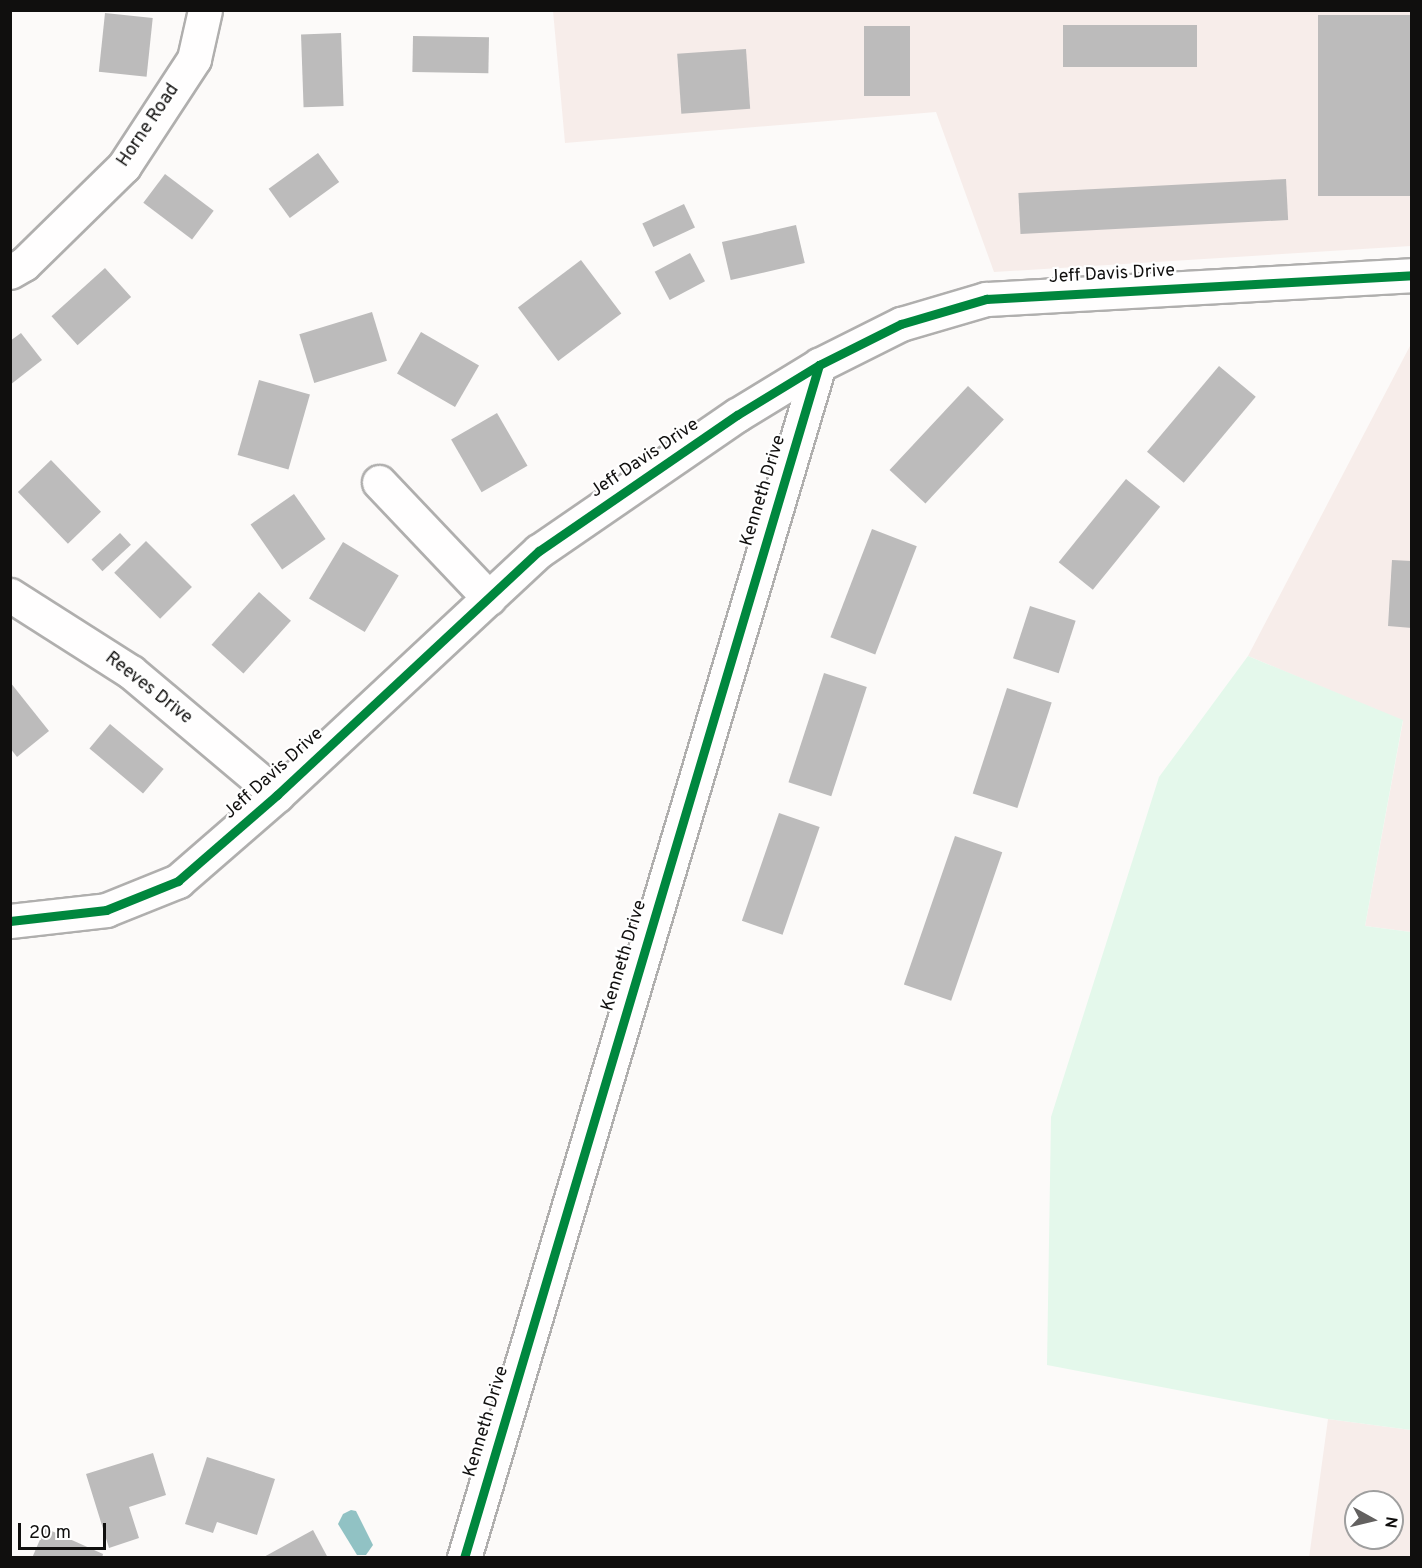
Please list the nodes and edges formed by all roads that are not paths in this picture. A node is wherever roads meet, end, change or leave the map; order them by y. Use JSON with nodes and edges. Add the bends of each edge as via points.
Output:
{"nodes":[{"id":1,"x":205,"y":10,"type":"edge"},
{"id":2,"x":10,"y":272,"type":"edge"},
{"id":3,"x":1412,"y":275,"type":"edge"},
{"id":4,"x":819,"y":365,"type":"junction"},
{"id":5,"x":379,"y":482,"type":"dead end"},
{"id":6,"x":10,"y":595,"type":"edge"},
{"id":7,"x":489,"y":598,"type":"junction"},
{"id":8,"x":277,"y":795,"type":"junction"},
{"id":9,"x":10,"y":921,"type":"edge"},
{"id":10,"x":464,"y":1557,"type":"edge"}],
"edges":[{"from":1,"to":2,"type":"street","name":"Horne Road","via":[[194,59],[124,166],[24,264]]},
{"from":3,"to":4,"type":"street","name":"Jeff Davis Drive","via":[[986,299],[901,324]]},
{"from":4,"to":7,"type":"street","name":"Jeff Davis Drive","via":[[737,415],[539,551]]},
{"from":4,"to":10,"type":"street","name":"Kenneth Drive"},
{"from":5,"to":7,"type":"street"},
{"from":6,"to":8,"type":"street","name":"Reeves Drive","via":[[131,672]]},
{"from":7,"to":8,"type":"street","name":"Jeff Davis Drive"},
{"from":8,"to":9,"type":"street","name":"Jeff Davis Drive","via":[[178,881],[106,909]]}]}
